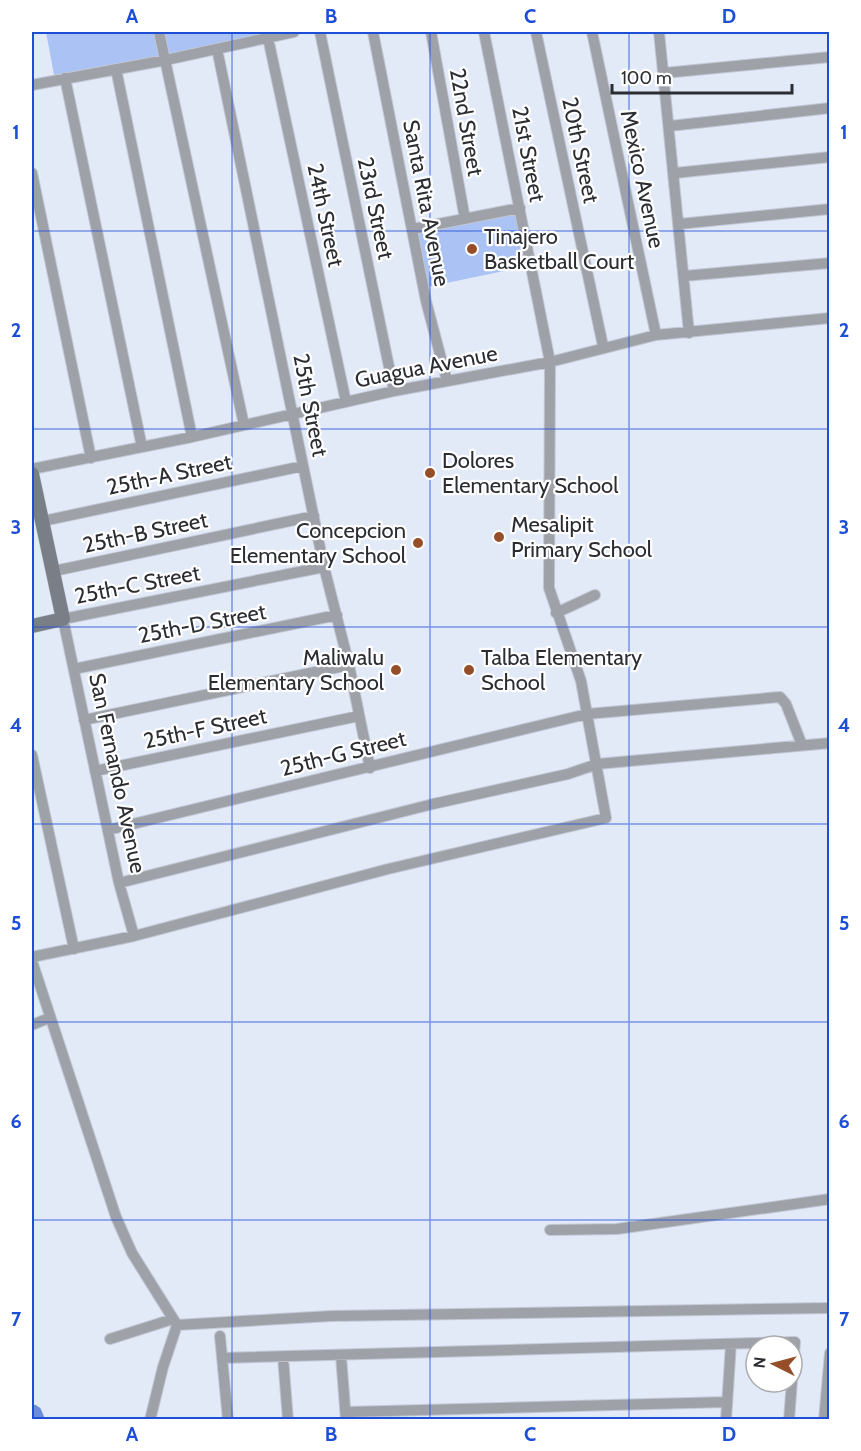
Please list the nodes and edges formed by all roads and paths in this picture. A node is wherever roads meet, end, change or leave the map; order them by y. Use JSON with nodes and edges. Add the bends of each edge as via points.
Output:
{"nodes":[{"id":1,"x":159,"y":32,"type":"edge"},
{"id":2,"x":294,"y":32,"type":"edge"},
{"id":3,"x":320,"y":32,"type":"edge"},
{"id":4,"x":373,"y":32,"type":"edge"},
{"id":5,"x":431,"y":32,"type":"edge"},
{"id":6,"x":484,"y":32,"type":"edge"},
{"id":7,"x":536,"y":32,"type":"edge"},
{"id":8,"x":592,"y":32,"type":"edge"},
{"id":9,"x":659,"y":32,"type":"edge"},
{"id":10,"x":268,"y":38,"type":"junction"},
{"id":11,"x":217,"y":49,"type":"junction"},
{"id":12,"x":830,"y":57,"type":"edge"},
{"id":13,"x":166,"y":60,"type":"junction"},
{"id":14,"x":116,"y":69,"type":"junction"},
{"id":15,"x":664,"y":73,"type":"junction"},
{"id":16,"x":65,"y":78,"type":"junction"},
{"id":17,"x":32,"y":85,"type":"edge"},
{"id":18,"x":830,"y":108,"type":"edge"},
{"id":19,"x":670,"y":126,"type":"junction"},
{"id":20,"x":830,"y":157,"type":"edge"},
{"id":21,"x":32,"y":173,"type":"edge"},
{"id":22,"x":675,"y":173,"type":"junction"},
{"id":23,"x":520,"y":208,"type":"junction"},
{"id":24,"x":830,"y":209,"type":"edge"},
{"id":25,"x":465,"y":219,"type":"junction"},
{"id":26,"x":680,"y":224,"type":"junction"},
{"id":27,"x":413,"y":229,"type":"junction"},
{"id":28,"x":830,"y":263,"type":"edge"},
{"id":29,"x":684,"y":276,"type":"junction"},
{"id":30,"x":830,"y":318,"type":"edge"},
{"id":31,"x":689,"y":333,"type":"junction"},
{"id":32,"x":656,"y":334,"type":"junction"},
{"id":33,"x":603,"y":346,"type":"junction"},
{"id":34,"x":550,"y":362,"type":"junction"},
{"id":35,"x":447,"y":381,"type":"junction"},
{"id":36,"x":394,"y":391,"type":"junction"},
{"id":37,"x":346,"y":402,"type":"junction"},
{"id":38,"x":294,"y":413,"type":"junction"},
{"id":39,"x":244,"y":425,"type":"junction"},
{"id":40,"x":192,"y":437,"type":"junction"},
{"id":41,"x":141,"y":447,"type":"junction"},
{"id":42,"x":91,"y":458,"type":"junction"},
{"id":43,"x":303,"y":466,"type":"junction"},
{"id":44,"x":32,"y":469,"type":"edge"},
{"id":45,"x":32,"y":474,"type":"edge"},
{"id":46,"x":314,"y":516,"type":"junction"},
{"id":47,"x":43,"y":521,"type":"junction"},
{"id":48,"x":324,"y":567,"type":"junction"},
{"id":49,"x":54,"y":571,"type":"junction"},
{"id":50,"x":595,"y":595,"type":"dead end"},
{"id":51,"x":556,"y":613,"type":"junction"},
{"id":52,"x":337,"y":615,"type":"junction"},
{"id":53,"x":63,"y":619,"type":"junction"},
{"id":54,"x":32,"y":626,"type":"edge"},
{"id":55,"x":349,"y":665,"type":"junction"},
{"id":56,"x":74,"y":669,"type":"junction"},
{"id":57,"x":587,"y":714,"type":"junction"},
{"id":58,"x":359,"y":716,"type":"junction"},
{"id":59,"x":84,"y":720,"type":"junction"},
{"id":60,"x":830,"y":743,"type":"edge"},
{"id":61,"x":802,"y":745,"type":"junction"},
{"id":62,"x":32,"y":755,"type":"edge"},
{"id":63,"x":597,"y":764,"type":"junction"},
{"id":64,"x":370,"y":768,"type":"junction"},
{"id":65,"x":95,"y":771,"type":"junction"},
{"id":66,"x":108,"y":830,"type":"junction"},
{"id":67,"x":119,"y":883,"type":"junction"},
{"id":68,"x":134,"y":936,"type":"junction"},
{"id":69,"x":74,"y":949,"type":"junction"},
{"id":70,"x":32,"y":959,"type":"edge"},
{"id":71,"x":49,"y":1018,"type":"junction"},
{"id":72,"x":32,"y":1025,"type":"edge"},
{"id":73,"x":830,"y":1199,"type":"edge"},
{"id":74,"x":550,"y":1230,"type":"dead end"},
{"id":75,"x":830,"y":1308,"type":"edge"},
{"id":76,"x":175,"y":1322,"type":"junction"},
{"id":77,"x":220,"y":1336,"type":"dead end"},
{"id":78,"x":110,"y":1340,"type":"dead end"},
{"id":79,"x":730,"y":1344,"type":"junction"},
{"id":80,"x":830,"y":1353,"type":"edge"},
{"id":81,"x":341,"y":1356,"type":"junction"},
{"id":82,"x":222,"y":1358,"type":"junction"},
{"id":83,"x":283,"y":1358,"type":"junction"},
{"id":84,"x":727,"y":1402,"type":"junction"},
{"id":85,"x":346,"y":1416,"type":"edge"},
{"id":86,"x":150,"y":1419,"type":"edge"},
{"id":87,"x":228,"y":1419,"type":"edge"},
{"id":88,"x":288,"y":1419,"type":"edge"},
{"id":89,"x":726,"y":1419,"type":"edge"},
{"id":90,"x":789,"y":1419,"type":"edge"},
{"id":91,"x":824,"y":1419,"type":"edge"}],
"edges":[{"from":1,"to":13,"type":"street"},
{"from":2,"to":10,"type":"street"},
{"from":3,"to":36,"type":"street","name":"23rd Street"},
{"from":4,"to":27,"type":"street","name":"Santa Rita Avenue"},
{"from":5,"to":25,"type":"street","name":"22nd Street"},
{"from":6,"to":23,"type":"street","name":"21st Street"},
{"from":7,"to":33,"type":"street","name":"20th Street"},
{"from":8,"to":32,"type":"street","name":"Mexico Avenue"},
{"from":9,"to":15,"type":"street"},
{"from":10,"to":11,"type":"street"},
{"from":10,"to":37,"type":"street","name":"24th Street"},
{"from":11,"to":13,"type":"street"},
{"from":11,"to":38,"type":"street","name":"25th Street"},
{"from":12,"to":15,"type":"street"},
{"from":13,"to":14,"type":"street"},
{"from":13,"to":39,"type":"street"},
{"from":14,"to":16,"type":"street"},
{"from":14,"to":40,"type":"street"},
{"from":15,"to":19,"type":"street"},
{"from":16,"to":17,"type":"street"},
{"from":16,"to":41,"type":"street"},
{"from":18,"to":19,"type":"street"},
{"from":19,"to":22,"type":"street"},
{"from":20,"to":22,"type":"street"},
{"from":21,"to":42,"type":"street"},
{"from":22,"to":26,"type":"street"},
{"from":23,"to":25,"type":"street"},
{"from":23,"to":34,"type":"street","name":"21st Street"},
{"from":24,"to":26,"type":"street"},
{"from":25,"to":27,"type":"street"},
{"from":26,"to":29,"type":"street"},
{"from":27,"to":35,"type":"street","name":"Santa Rita Avenue","via":[[426,301]]},
{"from":28,"to":29,"type":"street"},
{"from":29,"to":31,"type":"street"},
{"from":30,"to":31,"type":"street","name":"Guagua Avenue"},
{"from":31,"to":32,"type":"street","name":"Guagua Avenue"},
{"from":32,"to":33,"type":"street","name":"Guagua Avenue"},
{"from":33,"to":34,"type":"street","name":"Guagua Avenue"},
{"from":34,"to":35,"type":"street","name":"Guagua Avenue"},
{"from":34,"to":51,"type":"street","name":"21st Street","via":[[549,588]]},
{"from":35,"to":36,"type":"street","name":"Guagua Avenue"},
{"from":36,"to":37,"type":"street","name":"Guagua Avenue"},
{"from":37,"to":38,"type":"street","name":"Guagua Avenue"},
{"from":38,"to":39,"type":"street","name":"Guagua Avenue"},
{"from":38,"to":43,"type":"street","name":"25th Street"},
{"from":39,"to":40,"type":"street","name":"Guagua Avenue"},
{"from":40,"to":41,"type":"street","name":"Guagua Avenue"},
{"from":41,"to":42,"type":"street","name":"Guagua Avenue"},
{"from":42,"to":44,"type":"street","name":"Guagua Avenue"},
{"from":43,"to":46,"type":"street","name":"25th Street"},
{"from":43,"to":47,"type":"street","name":"25th-A Street"},
{"from":45,"to":47,"type":"main road","name":"San Fernando Avenue"},
{"from":46,"to":48,"type":"street","name":"25th Street"},
{"from":46,"to":49,"type":"street","name":"25th-B Street"},
{"from":47,"to":49,"type":"main road","name":"San Fernando Avenue"},
{"from":48,"to":52,"type":"street","name":"25th Street"},
{"from":48,"to":53,"type":"street","name":"25th-C Street"},
{"from":49,"to":53,"type":"main road","name":"San Fernando Avenue"},
{"from":50,"to":51,"type":"street"},
{"from":51,"to":57,"type":"street","name":"21st Street","via":[[581,681]]},
{"from":52,"to":55,"type":"street","name":"25th Street"},
{"from":52,"to":56,"type":"street","name":"25th-D Street"},
{"from":53,"to":54,"type":"main road"},
{"from":53,"to":56,"type":"street","name":"San Fernando Avenue"},
{"from":55,"to":58,"type":"street","name":"25th Street"},
{"from":55,"to":59,"type":"street"},
{"from":56,"to":59,"type":"street","name":"San Fernando Avenue"},
{"from":57,"to":61,"type":"street","name":"25th-G Street","via":[[780,697]]},
{"from":57,"to":63,"type":"street","name":"21st Street"},
{"from":57,"to":64,"type":"street","name":"25th-G Street"},
{"from":58,"to":64,"type":"street","name":"25th Street"},
{"from":58,"to":65,"type":"street","name":"25th-F Street"},
{"from":59,"to":65,"type":"street","name":"San Fernando Avenue"},
{"from":60,"to":61,"type":"street"},
{"from":61,"to":63,"type":"street"},
{"from":62,"to":69,"type":"street"},
{"from":63,"to":67,"type":"street"},
{"from":63,"to":68,"type":"street","name":"21st Street","via":[[607,816],[604,820],[388,869]]},
{"from":64,"to":66,"type":"street","name":"25th-G Street"},
{"from":65,"to":66,"type":"street","name":"San Fernando Avenue"},
{"from":66,"to":67,"type":"street","name":"San Fernando Avenue"},
{"from":67,"to":68,"type":"street","name":"San Fernando Avenue"},
{"from":68,"to":69,"type":"street"},
{"from":69,"to":70,"type":"street"},
{"from":70,"to":71,"type":"street"},
{"from":71,"to":72,"type":"street"},
{"from":71,"to":76,"type":"street","via":[[116,1217],[132,1253]]},
{"from":73,"to":74,"type":"street","via":[[617,1229]]},
{"from":75,"to":76,"type":"street"},
{"from":76,"to":78,"type":"street"},
{"from":76,"to":86,"type":"street"},
{"from":77,"to":82,"type":"street"},
{"from":79,"to":81,"type":"street"},
{"from":79,"to":84,"type":"street"},
{"from":79,"to":90,"type":"street","via":[[795,1342]]},
{"from":80,"to":91,"type":"street"},
{"from":81,"to":83,"type":"street"},
{"from":81,"to":85,"type":"street"},
{"from":82,"to":83,"type":"street"},
{"from":82,"to":87,"type":"street"},
{"from":83,"to":88,"type":"street"},
{"from":84,"to":85,"type":"street"},
{"from":84,"to":89,"type":"street"}]}
